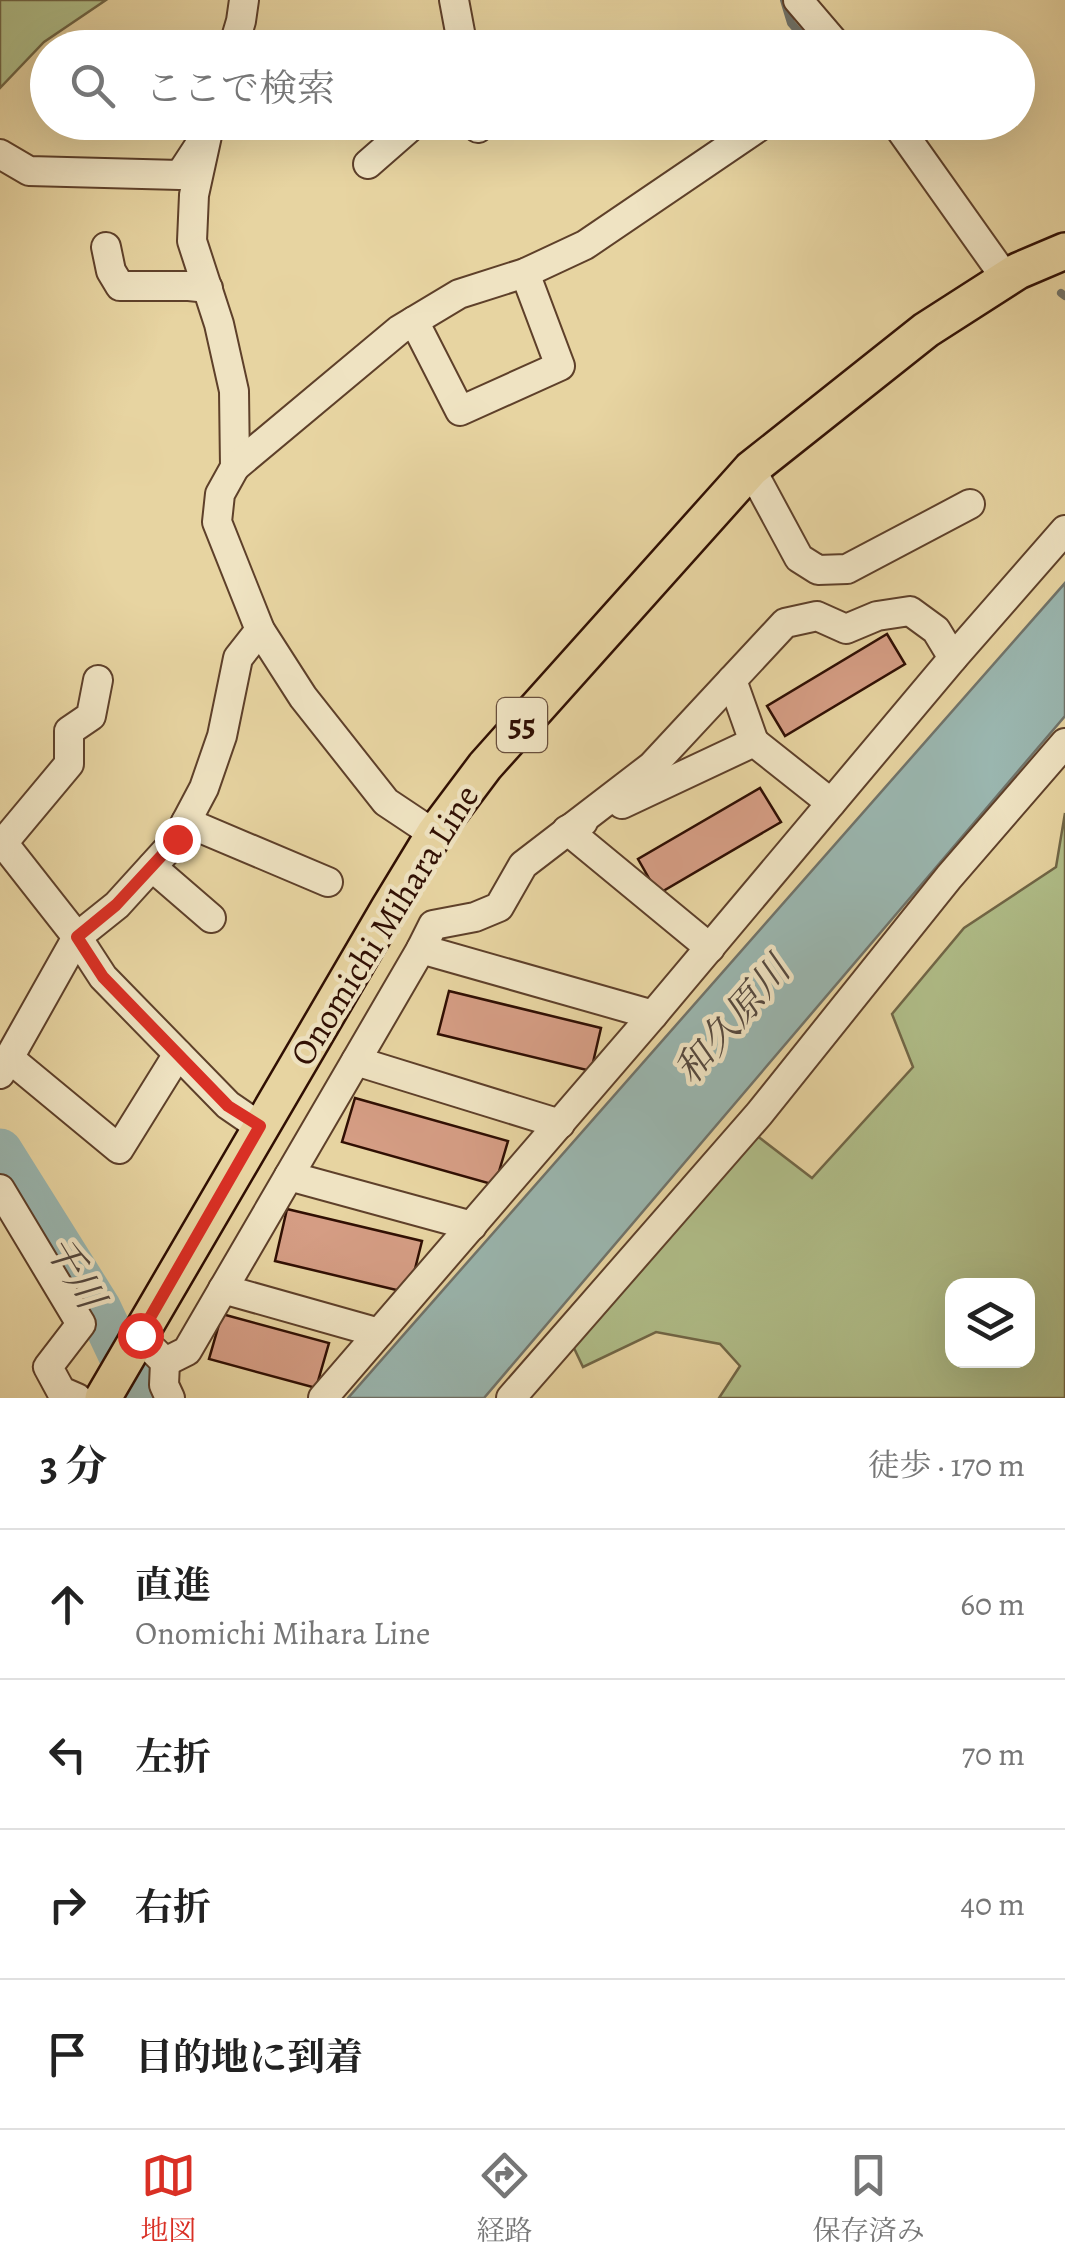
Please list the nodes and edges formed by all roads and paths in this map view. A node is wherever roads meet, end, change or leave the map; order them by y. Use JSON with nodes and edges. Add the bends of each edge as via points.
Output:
{"nodes":[{"id":1,"x":244,"y":0,"type":"edge"},
{"id":2,"x":454,"y":0,"type":"edge"},
{"id":3,"x":798,"y":0,"type":"edge"},
{"id":4,"x":239,"y":30,"type":"edge"},
{"id":5,"x":459,"y":30,"type":"edge"},
{"id":6,"x":823,"y":30,"type":"edge"},
{"id":7,"x":201,"y":140,"type":"edge"},
{"id":8,"x":206,"y":140,"type":"edge"},
{"id":9,"x":395,"y":140,"type":"edge"},
{"id":10,"x":740,"y":140,"type":"edge"},
{"id":11,"x":908,"y":140,"type":"edge"},
{"id":12,"x":0,"y":154,"type":"edge"},
{"id":13,"x":368,"y":164,"type":"dead end"},
{"id":14,"x":106,"y":247,"type":"dead end"},
{"id":15,"x":1065,"y":251,"type":"edge"},
{"id":16,"x":526,"y":273,"type":"junction"},
{"id":17,"x":1006,"y":280,"type":"junction"},
{"id":18,"x":208,"y":288,"type":"junction"},
{"id":19,"x":414,"y":321,"type":"junction"},
{"id":20,"x":235,"y":467,"type":"junction"},
{"id":21,"x":751,"y":469,"type":"junction"},
{"id":22,"x":970,"y":504,"type":"dead end"},
{"id":23,"x":1065,"y":530,"type":"edge"},
{"id":24,"x":260,"y":630,"type":"junction"},
{"id":25,"x":953,"y":658,"type":"junction"},
{"id":26,"x":98,"y":680,"type":"dead end"},
{"id":27,"x":732,"y":680,"type":"junction"},
{"id":28,"x":754,"y":742,"type":"junction"},
{"id":29,"x":1065,"y":744,"type":"edge"},
{"id":30,"x":831,"y":803,"type":"junction"},
{"id":31,"x":186,"y":822,"type":"junction"},
{"id":32,"x":566,"y":830,"type":"junction"},
{"id":33,"x":434,"y":834,"type":"junction"},
{"id":34,"x":2,"y":841,"type":"edge"},
{"id":35,"x":152,"y":867,"type":"junction"},
{"id":36,"x":328,"y":882,"type":"dead end"},
{"id":37,"x":210,"y":918,"type":"dead end"},
{"id":38,"x":77,"y":937,"type":"junction"},
{"id":39,"x":421,"y":948,"type":"junction"},
{"id":40,"x":710,"y":948,"type":"junction"},
{"id":41,"x":653,"y":1015,"type":"junction"},
{"id":42,"x":178,"y":1054,"type":"junction"},
{"id":43,"x":356,"y":1061,"type":"junction"},
{"id":44,"x":4,"y":1066,"type":"edge"},
{"id":45,"x":560,"y":1124,"type":"junction"},
{"id":46,"x":260,"y":1126,"type":"junction"},
{"id":47,"x":289,"y":1176,"type":"junction"},
{"id":48,"x":0,"y":1189,"type":"edge"},
{"id":49,"x":472,"y":1226,"type":"junction"},
{"id":50,"x":223,"y":1289,"type":"junction"},
{"id":51,"x":379,"y":1334,"type":"junction"},
{"id":52,"x":138,"y":1337,"type":"junction"},
{"id":53,"x":164,"y":1362,"type":"junction"},
{"id":54,"x":107,"y":1391,"type":"edge"},
{"id":55,"x":77,"y":1398,"type":"edge"},
{"id":56,"x":170,"y":1398,"type":"edge"},
{"id":57,"x":324,"y":1398,"type":"edge"},
{"id":58,"x":511,"y":1398,"type":"edge"}],
"edges":[{"from":1,"to":4,"type":"street"},
{"from":2,"to":5,"type":"street"},
{"from":3,"to":6,"type":"street"},
{"from":7,"to":12,"type":"street","via":[[180,175],[30,172]]},
{"from":8,"to":18,"type":"street","via":[[192,241]]},
{"from":9,"to":13,"type":"street"},
{"from":10,"to":16,"type":"street","via":[[586,245]]},
{"from":11,"to":17,"type":"street"},
{"from":14,"to":18,"type":"street","via":[[120,286]]},
{"from":15,"to":17,"type":"main road","name":"Onomichi Mihara Line","number":"55"},
{"from":16,"to":19,"type":"street","via":[[458,294]]},
{"from":16,"to":19,"type":"street","via":[[560,366],[460,410]]},
{"from":17,"to":21,"type":"main road","name":"Onomichi Mihara Line","number":"55","via":[[926,330]]},
{"from":18,"to":20,"type":"street","via":[[234,391]]},
{"from":19,"to":20,"type":"street"},
{"from":20,"to":24,"type":"street","via":[[220,494],[217,522]]},
{"from":21,"to":22,"type":"street","via":[[799,558],[818,570],[847,569]]},
{"from":21,"to":33,"type":"main road","name":"Onomichi Mihara Line","number":"55","via":[[485,766]]},
{"from":23,"to":25,"type":"street"},
{"from":24,"to":31,"type":"street","via":[[238,658],[222,736]]},
{"from":24,"to":33,"type":"street","via":[[386,802]]},
{"from":25,"to":27,"type":"street","via":[[936,630],[910,611],[846,629],[816,616],[785,623]]},
{"from":25,"to":30,"type":"street"},
{"from":26,"to":34,"type":"street","via":[[90,716],[68,731],[68,764]]},
{"from":27,"to":28,"type":"street"},
{"from":27,"to":32,"type":"street","via":[[652,766]]},
{"from":28,"to":30,"type":"street"},
{"from":28,"to":32,"type":"street"},
{"from":29,"to":58,"type":"street","via":[[948,876],[759,1114]]},
{"from":30,"to":40,"type":"street"},
{"from":31,"to":35,"type":"street"},
{"from":31,"to":36,"type":"street"},
{"from":32,"to":39,"type":"street","via":[[523,864],[499,907],[433,924]]},
{"from":32,"to":40,"type":"street"},
{"from":33,"to":46,"type":"main road","name":"Onomichi Mihara Line","number":"55"},
{"from":34,"to":38,"type":"street"},
{"from":35,"to":37,"type":"street"},
{"from":35,"to":38,"type":"street"},
{"from":38,"to":42,"type":"street","via":[[103,977]]},
{"from":38,"to":44,"type":"street"},
{"from":39,"to":41,"type":"street"},
{"from":39,"to":43,"type":"street"},
{"from":40,"to":41,"type":"street"},
{"from":41,"to":45,"type":"street"},
{"from":42,"to":44,"type":"street","via":[[119,1149]]},
{"from":42,"to":46,"type":"street","via":[[228,1106]]},
{"from":43,"to":45,"type":"street"},
{"from":43,"to":47,"type":"street"},
{"from":45,"to":49,"type":"street"},
{"from":46,"to":52,"type":"main road","name":"Onomichi Mihara Line","number":"55"},
{"from":47,"to":49,"type":"street"},
{"from":47,"to":50,"type":"street"},
{"from":48,"to":55,"type":"street","via":[[81,1324],[48,1366],[61,1392]]},
{"from":49,"to":51,"type":"street"},
{"from":50,"to":51,"type":"street"},
{"from":50,"to":53,"type":"street","via":[[187,1351]]},
{"from":51,"to":57,"type":"street"},
{"from":52,"to":53,"type":"street"},
{"from":52,"to":54,"type":"main road","name":"Onomichi Mihara Line","number":"55"},
{"from":53,"to":56,"type":"street"}]}
